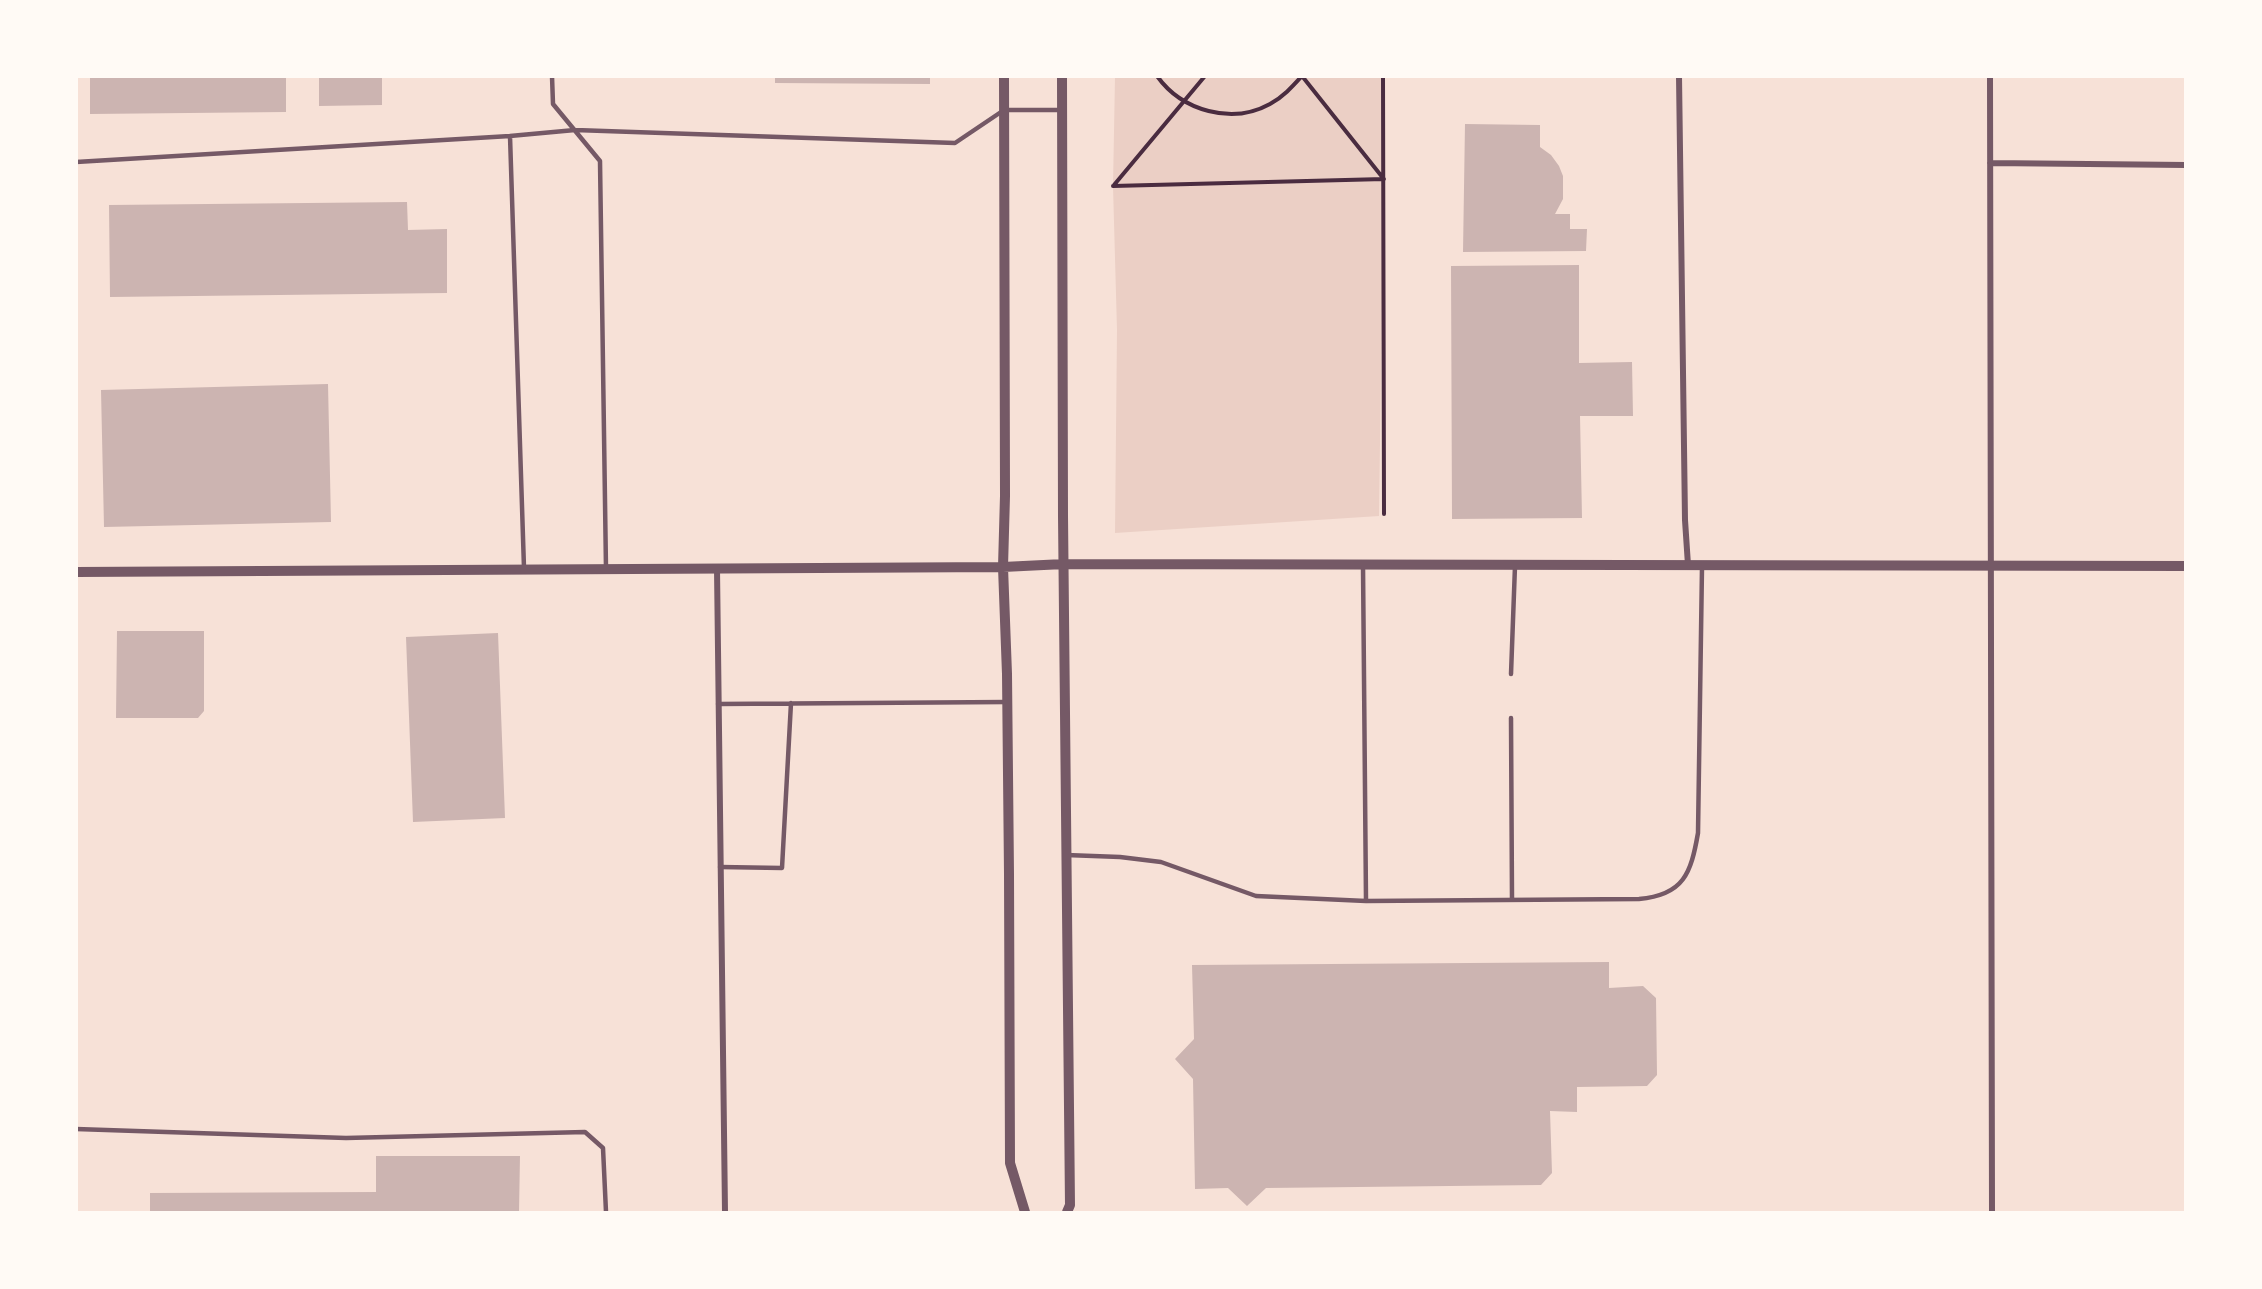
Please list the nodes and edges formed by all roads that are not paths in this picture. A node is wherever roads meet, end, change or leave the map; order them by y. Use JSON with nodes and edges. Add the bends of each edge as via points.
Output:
{"nodes":[{"id":1,"x":552,"y":76,"type":"edge"},
{"id":2,"x":1004,"y":76,"type":"edge"},
{"id":3,"x":1062,"y":76,"type":"edge"},
{"id":4,"x":1679,"y":76,"type":"edge"},
{"id":5,"x":1990,"y":76,"type":"edge"},
{"id":6,"x":1004,"y":110,"type":"junction"},
{"id":7,"x":1062,"y":110,"type":"junction"},
{"id":8,"x":574,"y":130,"type":"junction"},
{"id":9,"x":510,"y":136,"type":"junction"},
{"id":10,"x":76,"y":162,"type":"edge"},
{"id":11,"x":1990,"y":163,"type":"junction"},
{"id":12,"x":2186,"y":165,"type":"edge"},
{"id":13,"x":1064,"y":564,"type":"junction"},
{"id":14,"x":1363,"y":564,"type":"junction"},
{"id":15,"x":1515,"y":564,"type":"junction"},
{"id":16,"x":1688,"y":565,"type":"junction"},
{"id":17,"x":1702,"y":566,"type":"junction"},
{"id":18,"x":1990,"y":566,"type":"junction"},
{"id":19,"x":2186,"y":566,"type":"edge"},
{"id":20,"x":1003,"y":567,"type":"junction"},
{"id":21,"x":606,"y":569,"type":"junction"},
{"id":22,"x":717,"y":569,"type":"junction"},
{"id":23,"x":524,"y":570,"type":"junction"},
{"id":24,"x":76,"y":572,"type":"edge"},
{"id":25,"x":1511,"y":674,"type":"dead end"},
{"id":26,"x":1007,"y":702,"type":"junction"},
{"id":27,"x":791,"y":703,"type":"junction"},
{"id":28,"x":718,"y":704,"type":"junction"},
{"id":29,"x":1511,"y":718,"type":"dead end"},
{"id":30,"x":1066,"y":855,"type":"junction"},
{"id":31,"x":720,"y":867,"type":"junction"},
{"id":32,"x":1512,"y":900,"type":"junction"},
{"id":33,"x":1366,"y":901,"type":"junction"},
{"id":34,"x":76,"y":1129,"type":"edge"},
{"id":35,"x":606,"y":1212,"type":"edge"},
{"id":36,"x":725,"y":1212,"type":"edge"},
{"id":37,"x":1025,"y":1212,"type":"edge"},
{"id":38,"x":1067,"y":1212,"type":"edge"},
{"id":39,"x":1992,"y":1212,"type":"edge"}],
"edges":[{"from":1,"to":8,"type":"lane","via":[[553,104]]},
{"from":2,"to":6,"type":"street"},
{"from":3,"to":7,"type":"street"},
{"from":4,"to":16,"type":"street"},
{"from":5,"to":11,"type":"street"},
{"from":6,"to":7,"type":"lane"},
{"from":6,"to":8,"type":"lane","via":[[955,142]]},
{"from":6,"to":20,"type":"street"},
{"from":7,"to":13,"type":"street"},
{"from":8,"to":9,"type":"lane"},
{"from":8,"to":21,"type":"lane","via":[[600,161]]},
{"from":9,"to":10,"type":"lane"},
{"from":9,"to":23,"type":"lane"},
{"from":11,"to":12,"type":"street"},
{"from":11,"to":18,"type":"street"},
{"from":13,"to":14,"type":"street"},
{"from":13,"to":20,"type":"street"},
{"from":13,"to":30,"type":"street"},
{"from":14,"to":15,"type":"street"},
{"from":14,"to":33,"type":"lane"},
{"from":15,"to":16,"type":"street"},
{"from":15,"to":25,"type":"lane"},
{"from":16,"to":17,"type":"street"},
{"from":17,"to":18,"type":"street"},
{"from":17,"to":32,"type":"lane","via":[[1698,833],[1685,878],[1673,891],[1657,897]]},
{"from":18,"to":19,"type":"street"},
{"from":18,"to":39,"type":"street"},
{"from":20,"to":22,"type":"street"},
{"from":20,"to":26,"type":"street"},
{"from":21,"to":22,"type":"street"},
{"from":21,"to":23,"type":"street"},
{"from":22,"to":28,"type":"street"},
{"from":23,"to":24,"type":"street"},
{"from":26,"to":27,"type":"lane"},
{"from":26,"to":37,"type":"street","via":[[1010,1163]]},
{"from":27,"to":28,"type":"lane"},
{"from":27,"to":31,"type":"lane","via":[[782,868]]},
{"from":28,"to":31,"type":"street"},
{"from":29,"to":32,"type":"lane"},
{"from":30,"to":33,"type":"lane","via":[[1161,862],[1256,896]]},
{"from":30,"to":38,"type":"street","via":[[1070,1205]]},
{"from":31,"to":36,"type":"street"},
{"from":32,"to":33,"type":"lane"},
{"from":34,"to":35,"type":"lane","via":[[346,1138],[585,1132],[603,1148]]}]}
